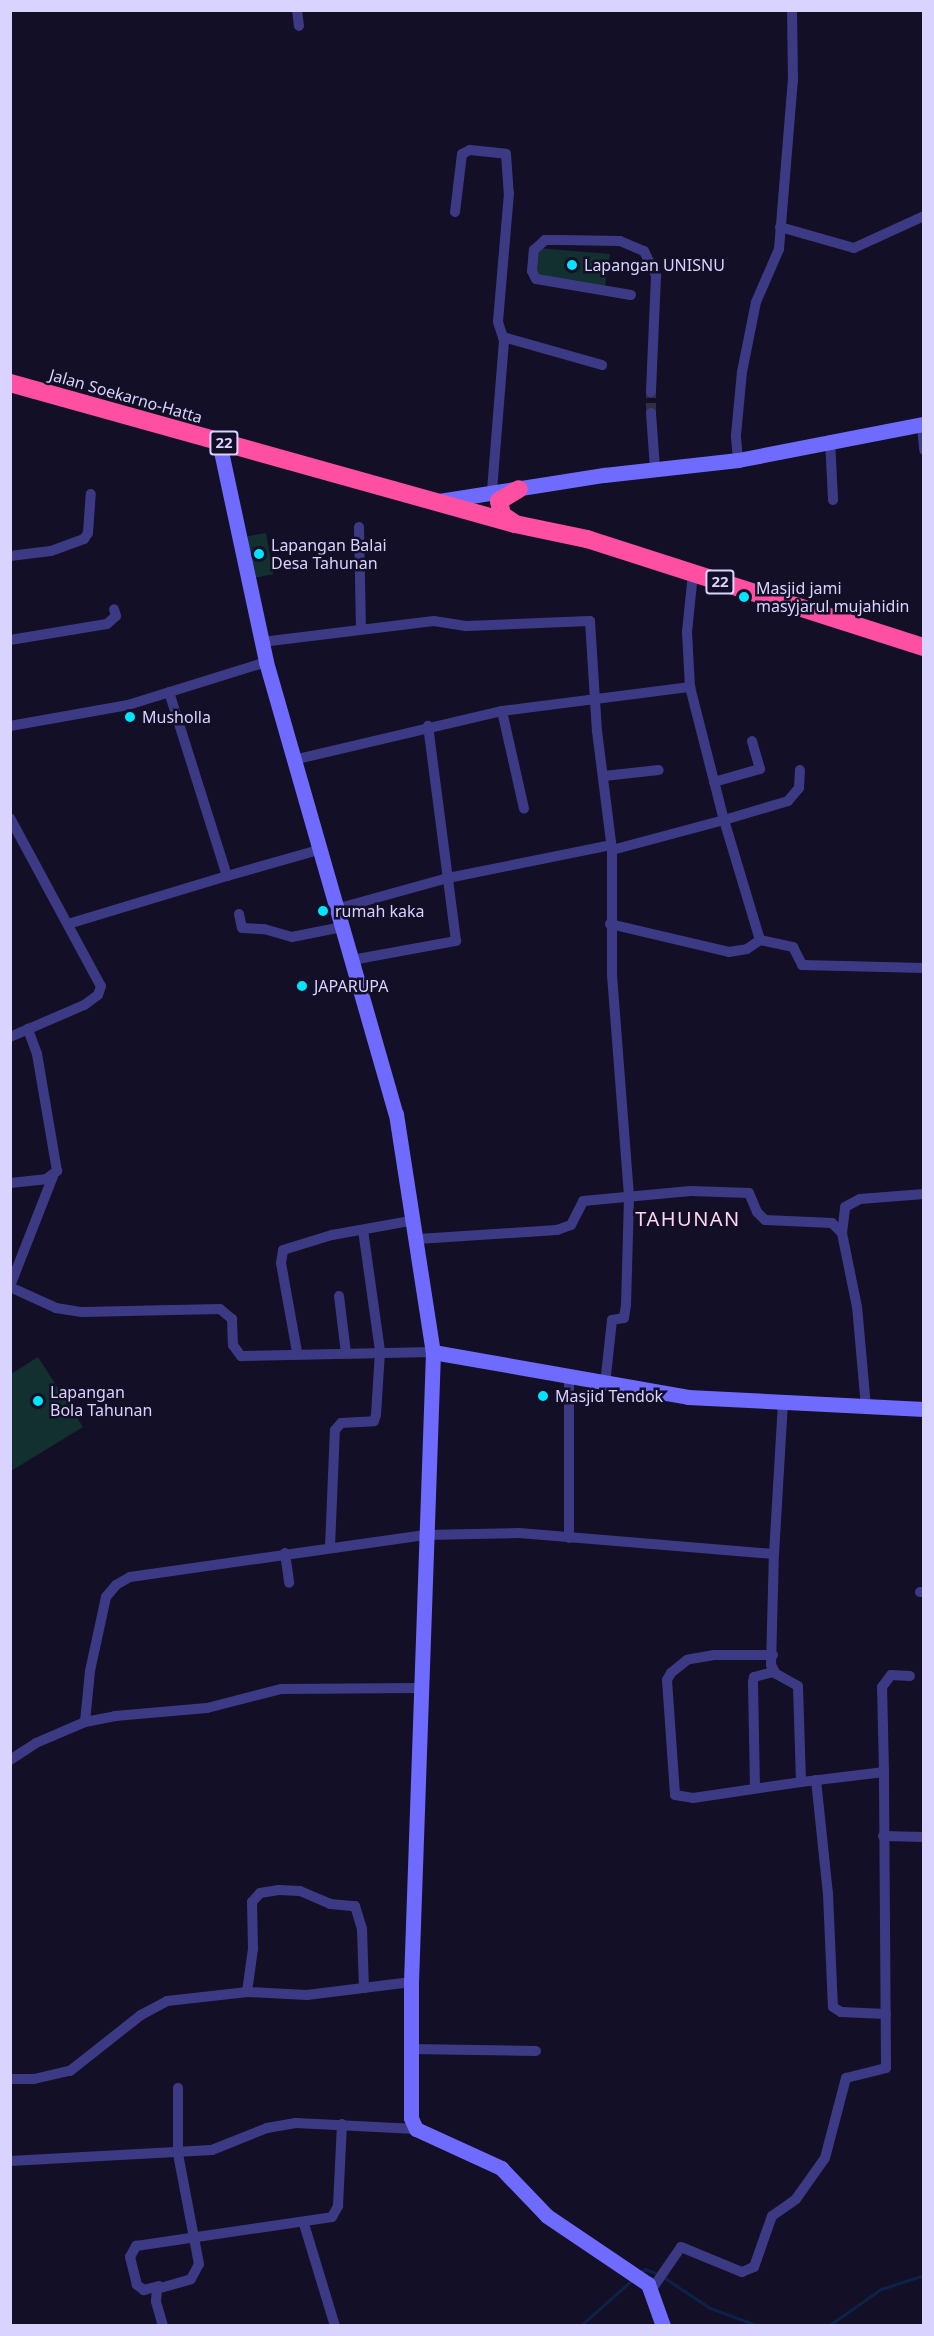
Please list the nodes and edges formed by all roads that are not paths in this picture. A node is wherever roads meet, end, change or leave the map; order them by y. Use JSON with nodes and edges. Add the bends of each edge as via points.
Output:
{"nodes":[{"id":1,"x":297,"y":10,"type":"edge"},
{"id":2,"x":792,"y":10,"type":"edge"},
{"id":3,"x":299,"y":26,"type":"dead end"},
{"id":4,"x":455,"y":212,"type":"dead end"},
{"id":5,"x":924,"y":216,"type":"edge"},
{"id":6,"x":780,"y":227,"type":"junction"},
{"id":7,"x":631,"y":295,"type":"dead end"},
{"id":8,"x":503,"y":337,"type":"junction"},
{"id":9,"x":602,"y":365,"type":"dead end"},
{"id":10,"x":10,"y":383,"type":"edge"},
{"id":11,"x":651,"y":392,"type":"tunnel mouth"},
{"id":12,"x":651,"y":413,"type":"tunnel mouth"},
{"id":13,"x":923,"y":424,"type":"edge"},
{"id":14,"x":830,"y":440,"type":"junction"},
{"id":15,"x":219,"y":442,"type":"junction"},
{"id":16,"x":924,"y":450,"type":"edge"},
{"id":17,"x":738,"y":459,"type":"junction"},
{"id":18,"x":655,"y":469,"type":"junction"},
{"id":19,"x":519,"y":489,"type":"junction"},
{"id":20,"x":492,"y":491,"type":"junction"},
{"id":21,"x":91,"y":494,"type":"dead end"},
{"id":22,"x":833,"y":500,"type":"dead end"},
{"id":23,"x":439,"y":501,"type":"junction"},
{"id":24,"x":515,"y":524,"type":"junction"},
{"id":25,"x":359,"y":527,"type":"dead end"},
{"id":26,"x":10,"y":556,"type":"edge"},
{"id":27,"x":693,"y":573,"type":"junction"},
{"id":28,"x":114,"y":609,"type":"dead end"},
{"id":29,"x":361,"y":628,"type":"junction"},
{"id":30,"x":10,"y":640,"type":"edge"},
{"id":31,"x":262,"y":642,"type":"junction"},
{"id":32,"x":924,"y":647,"type":"edge"},
{"id":33,"x":266,"y":662,"type":"junction"},
{"id":34,"x":690,"y":687,"type":"junction"},
{"id":35,"x":169,"y":692,"type":"junction"},
{"id":36,"x":594,"y":700,"type":"junction"},
{"id":37,"x":502,"y":711,"type":"junction"},
{"id":38,"x":10,"y":726,"type":"edge"},
{"id":39,"x":428,"y":726,"type":"junction"},
{"id":40,"x":752,"y":741,"type":"dead end"},
{"id":41,"x":294,"y":760,"type":"junction"},
{"id":42,"x":659,"y":770,"type":"dead end"},
{"id":43,"x":800,"y":771,"type":"dead end"},
{"id":44,"x":604,"y":776,"type":"junction"},
{"id":45,"x":714,"y":782,"type":"junction"},
{"id":46,"x":524,"y":810,"type":"dead end"},
{"id":47,"x":10,"y":818,"type":"edge"},
{"id":48,"x":724,"y":820,"type":"junction"},
{"id":49,"x":611,"y":847,"type":"junction"},
{"id":50,"x":318,"y":850,"type":"junction"},
{"id":51,"x":227,"y":876,"type":"junction"},
{"id":52,"x":448,"y":878,"type":"junction"},
{"id":53,"x":336,"y":909,"type":"junction"},
{"id":54,"x":239,"y":914,"type":"dead end"},
{"id":55,"x":68,"y":924,"type":"junction"},
{"id":56,"x":610,"y":924,"type":"junction"},
{"id":57,"x":342,"y":927,"type":"junction"},
{"id":58,"x":760,"y":940,"type":"junction"},
{"id":59,"x":352,"y":960,"type":"junction"},
{"id":60,"x":924,"y":968,"type":"edge"},
{"id":61,"x":28,"y":1029,"type":"junction"},
{"id":62,"x":10,"y":1037,"type":"edge"},
{"id":63,"x":53,"y":1176,"type":"junction"},
{"id":64,"x":10,"y":1183,"type":"edge"},
{"id":65,"x":924,"y":1194,"type":"edge"},
{"id":66,"x":629,"y":1198,"type":"junction"},
{"id":67,"x":415,"y":1220,"type":"junction"},
{"id":68,"x":363,"y":1230,"type":"junction"},
{"id":69,"x":842,"y":1233,"type":"junction"},
{"id":70,"x":418,"y":1239,"type":"junction"},
{"id":71,"x":10,"y":1287,"type":"edge"},
{"id":72,"x":339,"y":1296,"type":"dead end"},
{"id":73,"x":380,"y":1351,"type":"junction"},
{"id":74,"x":297,"y":1352,"type":"junction"},
{"id":75,"x":433,"y":1352,"type":"junction"},
{"id":76,"x":346,"y":1353,"type":"junction"},
{"id":77,"x":569,"y":1378,"type":"junction"},
{"id":78,"x":605,"y":1384,"type":"junction"},
{"id":79,"x":783,"y":1402,"type":"junction"},
{"id":80,"x":866,"y":1407,"type":"junction"},
{"id":81,"x":924,"y":1409,"type":"edge"},
{"id":82,"x":425,"y":1535,"type":"junction"},
{"id":83,"x":569,"y":1538,"type":"junction"},
{"id":84,"x":330,"y":1547,"type":"junction"},
{"id":85,"x":285,"y":1553,"type":"junction"},
{"id":86,"x":774,"y":1554,"type":"junction"},
{"id":87,"x":289,"y":1583,"type":"dead end"},
{"id":88,"x":773,"y":1655,"type":"junction"},
{"id":89,"x":773,"y":1672,"type":"junction"},
{"id":90,"x":910,"y":1676,"type":"dead end"},
{"id":91,"x":421,"y":1688,"type":"junction"},
{"id":92,"x":85,"y":1722,"type":"junction"},
{"id":93,"x":10,"y":1760,"type":"edge"},
{"id":94,"x":884,"y":1772,"type":"junction"},
{"id":95,"x":816,"y":1780,"type":"junction"},
{"id":96,"x":801,"y":1782,"type":"junction"},
{"id":97,"x":755,"y":1788,"type":"junction"},
{"id":98,"x":883,"y":1836,"type":"junction"},
{"id":99,"x":924,"y":1837,"type":"edge"},
{"id":100,"x":411,"y":1982,"type":"junction"},
{"id":101,"x":364,"y":1988,"type":"junction"},
{"id":102,"x":247,"y":1992,"type":"junction"},
{"id":103,"x":886,"y":2014,"type":"junction"},
{"id":104,"x":411,"y":2049,"type":"junction"},
{"id":105,"x":536,"y":2051,"type":"dead end"},
{"id":106,"x":10,"y":2079,"type":"edge"},
{"id":107,"x":178,"y":2088,"type":"dead end"},
{"id":108,"x":342,"y":2124,"type":"junction"},
{"id":109,"x":416,"y":2129,"type":"junction"},
{"id":110,"x":178,"y":2154,"type":"junction"},
{"id":111,"x":10,"y":2162,"type":"edge"},
{"id":112,"x":304,"y":2224,"type":"junction"},
{"id":113,"x":194,"y":2237,"type":"junction"},
{"id":114,"x":642,"y":2281,"type":"junction"},
{"id":115,"x":159,"y":2286,"type":"junction"},
{"id":116,"x":163,"y":2325,"type":"edge"},
{"id":117,"x":335,"y":2325,"type":"edge"},
{"id":118,"x":663,"y":2325,"type":"edge"}],
"edges":[{"from":1,"to":3,"type":"street"},
{"from":2,"to":6,"type":"street","via":[[793,80]]},
{"from":4,"to":8,"type":"street","via":[[462,154],[470,150],[506,154],[510,164],[498,322]]},
{"from":5,"to":6,"type":"street","via":[[854,248]]},
{"from":6,"to":17,"type":"street","via":[[775,265],[760,291],[742,372],[737,408]]},
{"from":7,"to":11,"type":"street","via":[[536,279],[532,271],[534,250],[546,240],[560,240],[620,242],[644,251],[656,276]]},
{"from":8,"to":9,"type":"street"},
{"from":8,"to":20,"type":"street"},
{"from":10,"to":15,"type":"highway","name":"Jalan Soekarno-Hatta","number":"22"},
{"from":12,"to":18,"type":"street"},
{"from":13,"to":14,"type":"street"},
{"from":13,"to":16,"type":"street"},
{"from":14,"to":17,"type":"street"},
{"from":14,"to":22,"type":"street"},
{"from":15,"to":23,"type":"highway","name":"Jalan Soekarno-Hatta","number":"22"},
{"from":15,"to":31,"type":"street"},
{"from":17,"to":18,"type":"street"},
{"from":18,"to":19,"type":"street"},
{"from":19,"to":20,"type":"street"},
{"from":19,"to":24,"type":"highway","via":[[499,501],[502,515]]},
{"from":20,"to":23,"type":"street"},
{"from":21,"to":26,"type":"street","via":[[84,539],[51,551]]},
{"from":23,"to":24,"type":"highway","number":"22"},
{"from":24,"to":27,"type":"highway","number":"22","via":[[587,540]]},
{"from":25,"to":29,"type":"street"},
{"from":27,"to":32,"type":"highway","number":"22"},
{"from":27,"to":34,"type":"street","via":[[687,632]]},
{"from":28,"to":30,"type":"street","via":[[116,616],[107,624]]},
{"from":29,"to":31,"type":"street"},
{"from":29,"to":36,"type":"street","via":[[443,620],[466,626],[590,621]]},
{"from":31,"to":33,"type":"street"},
{"from":33,"to":35,"type":"street"},
{"from":33,"to":41,"type":"street"},
{"from":34,"to":36,"type":"street"},
{"from":34,"to":45,"type":"street"},
{"from":35,"to":38,"type":"street","via":[[128,705]]},
{"from":35,"to":51,"type":"street"},
{"from":36,"to":37,"type":"street"},
{"from":36,"to":44,"type":"street"},
{"from":37,"to":39,"type":"street"},
{"from":37,"to":46,"type":"street"},
{"from":39,"to":41,"type":"street"},
{"from":39,"to":52,"type":"street"},
{"from":40,"to":45,"type":"street","via":[[760,769]]},
{"from":41,"to":50,"type":"street"},
{"from":42,"to":44,"type":"street"},
{"from":43,"to":48,"type":"street","via":[[799,788],[788,801]]},
{"from":44,"to":49,"type":"street"},
{"from":45,"to":48,"type":"street"},
{"from":47,"to":55,"type":"street"},
{"from":48,"to":49,"type":"street"},
{"from":48,"to":58,"type":"street"},
{"from":49,"to":52,"type":"street"},
{"from":49,"to":56,"type":"street"},
{"from":50,"to":51,"type":"street"},
{"from":50,"to":53,"type":"street"},
{"from":51,"to":55,"type":"street"},
{"from":52,"to":53,"type":"street"},
{"from":52,"to":59,"type":"street","via":[[454,943]]},
{"from":53,"to":57,"type":"street"},
{"from":54,"to":57,"type":"street","via":[[242,928],[292,937]]},
{"from":55,"to":61,"type":"street","via":[[98,978],[101,991],[84,1005]]},
{"from":56,"to":58,"type":"street","via":[[729,952],[747,949]]},
{"from":56,"to":66,"type":"street"},
{"from":57,"to":59,"type":"street"},
{"from":58,"to":60,"type":"street","via":[[793,947],[802,965]]},
{"from":59,"to":67,"type":"street","via":[[396,1114]]},
{"from":61,"to":62,"type":"street"},
{"from":61,"to":63,"type":"street","via":[[37,1054],[56,1157],[57,1171]]},
{"from":63,"to":64,"type":"street"},
{"from":63,"to":71,"type":"street"},
{"from":65,"to":69,"type":"street","via":[[852,1201],[845,1208]]},
{"from":66,"to":69,"type":"street","via":[[682,1192],[749,1192],[765,1220],[832,1222]]},
{"from":66,"to":70,"type":"street","via":[[583,1202],[566,1229]]},
{"from":66,"to":78,"type":"street","via":[[626,1305],[624,1318],[612,1320]]},
{"from":67,"to":68,"type":"street"},
{"from":67,"to":70,"type":"street"},
{"from":68,"to":73,"type":"street"},
{"from":68,"to":74,"type":"street","via":[[286,1247],[281,1252]]},
{"from":69,"to":80,"type":"street","via":[[857,1307]]},
{"from":70,"to":75,"type":"street"},
{"from":71,"to":74,"type":"street","via":[[56,1308],[82,1312],[220,1309],[232,1319],[233,1345],[238,1355]]},
{"from":72,"to":76,"type":"street"},
{"from":73,"to":75,"type":"street"},
{"from":73,"to":76,"type":"street"},
{"from":73,"to":84,"type":"street","via":[[374,1421],[341,1423],[335,1430]]},
{"from":74,"to":76,"type":"street"},
{"from":75,"to":77,"type":"street"},
{"from":75,"to":82,"type":"street"},
{"from":77,"to":78,"type":"street"},
{"from":77,"to":83,"type":"street"},
{"from":78,"to":79,"type":"street","via":[[688,1397]]},
{"from":79,"to":80,"type":"street"},
{"from":79,"to":86,"type":"street"},
{"from":80,"to":81,"type":"street"},
{"from":82,"to":83,"type":"street","via":[[519,1533]]},
{"from":82,"to":84,"type":"street"},
{"from":82,"to":91,"type":"street"},
{"from":83,"to":86,"type":"street"},
{"from":84,"to":85,"type":"street"},
{"from":85,"to":87,"type":"street"},
{"from":85,"to":92,"type":"street","via":[[169,1569],[130,1577],[116,1585],[106,1597],[98,1629]]},
{"from":86,"to":88,"type":"street"},
{"from":88,"to":89,"type":"street"},
{"from":88,"to":97,"type":"street","via":[[714,1655],[687,1660],[667,1680],[675,1795],[693,1798]]},
{"from":89,"to":96,"type":"street","via":[[798,1688]]},
{"from":89,"to":97,"type":"street","via":[[754,1677],[753,1682]]},
{"from":90,"to":94,"type":"street","via":[[891,1675],[882,1687]]},
{"from":91,"to":92,"type":"street","via":[[280,1689],[207,1708]]},
{"from":91,"to":100,"type":"street"},
{"from":92,"to":93,"type":"street","via":[[36,1743]]},
{"from":94,"to":95,"type":"street"},
{"from":94,"to":98,"type":"street"},
{"from":95,"to":96,"type":"street"},
{"from":95,"to":103,"type":"street","via":[[828,1894],[833,2007],[841,2012]]},
{"from":96,"to":97,"type":"street"},
{"from":98,"to":99,"type":"street"},
{"from":98,"to":103,"type":"street"},
{"from":100,"to":101,"type":"street"},
{"from":100,"to":104,"type":"street"},
{"from":101,"to":102,"type":"street","via":[[308,1995]]},
{"from":101,"to":102,"type":"street","via":[[362,1929],[355,1906],[330,1904],[300,1891],[279,1890],[260,1893],[252,1902],[253,1949]]},
{"from":102,"to":106,"type":"street","via":[[168,2001],[151,2009],[65,2074]]},
{"from":103,"to":114,"type":"street","via":[[886,2068],[846,2078],[825,2158],[796,2199],[772,2216],[754,2267],[742,2272],[685,2247]]},
{"from":104,"to":105,"type":"street"},
{"from":104,"to":109,"type":"street","via":[[411,2118]]},
{"from":107,"to":110,"type":"street"},
{"from":108,"to":109,"type":"street"},
{"from":108,"to":110,"type":"street","via":[[274,2126],[212,2151]]},
{"from":108,"to":112,"type":"street","via":[[337,2210],[332,2217]]},
{"from":109,"to":114,"type":"street","via":[[501,2168],[547,2216]]},
{"from":110,"to":111,"type":"street"},
{"from":110,"to":113,"type":"street"},
{"from":112,"to":113,"type":"street"},
{"from":112,"to":117,"type":"street"},
{"from":113,"to":115,"type":"street","via":[[199,2260],[197,2273],[192,2279]]},
{"from":113,"to":115,"type":"street","via":[[140,2244],[133,2250],[130,2257],[137,2285],[144,2290]]},
{"from":114,"to":118,"type":"street"},
{"from":115,"to":116,"type":"street","via":[[156,2301]]}]}
